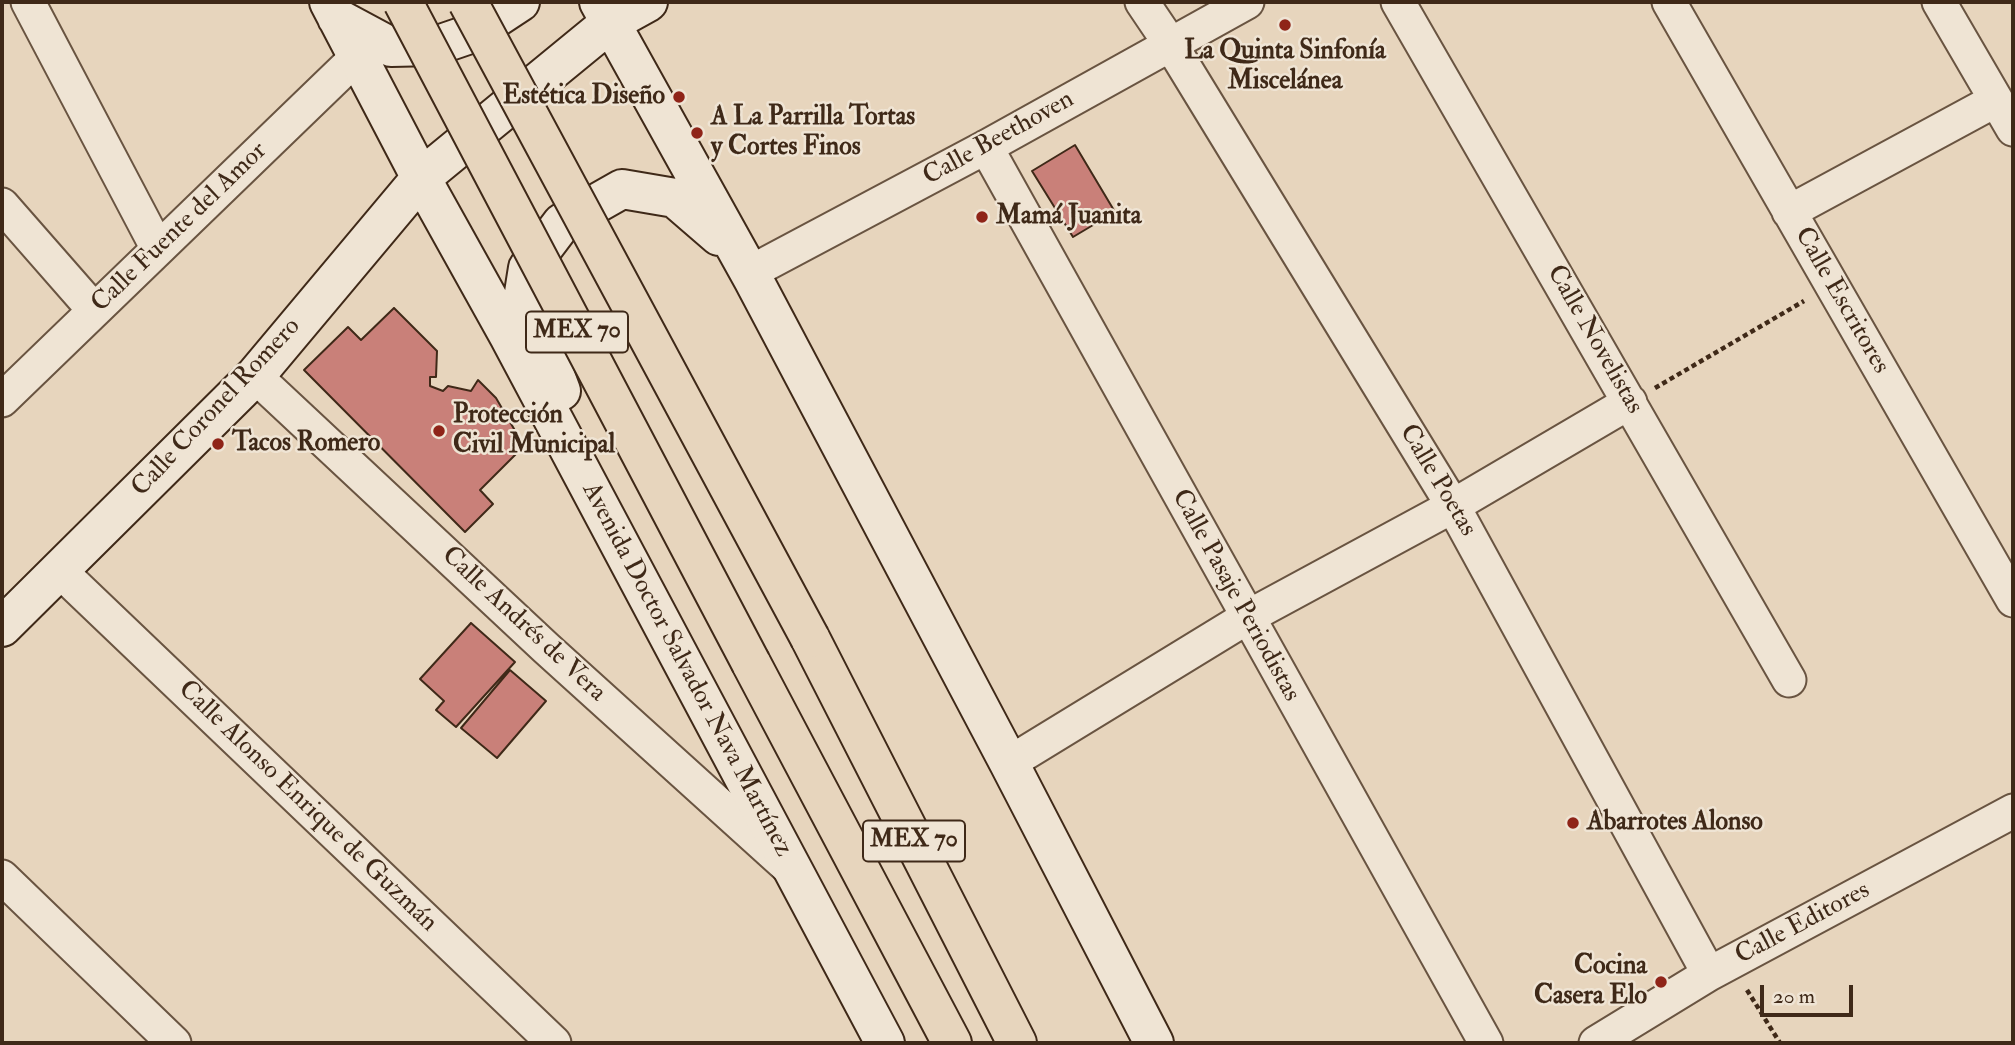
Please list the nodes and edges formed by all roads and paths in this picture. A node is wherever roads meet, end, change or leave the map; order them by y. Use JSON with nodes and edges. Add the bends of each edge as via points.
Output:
{"nodes":[{"id":1,"x":28,"y":2,"type":"edge"},
{"id":2,"x":403,"y":2,"type":"edge"},
{"id":3,"x":468,"y":2,"type":"edge"},
{"id":4,"x":520,"y":2,"type":"edge"},
{"id":5,"x":648,"y":2,"type":"edge"},
{"id":6,"x":1142,"y":2,"type":"edge"},
{"id":7,"x":1247,"y":2,"type":"edge"},
{"id":8,"x":1398,"y":2,"type":"edge"},
{"id":9,"x":1669,"y":2,"type":"edge"},
{"id":10,"x":1939,"y":2,"type":"edge"},
{"id":11,"x":333,"y":10,"type":"edge"},
{"id":12,"x":605,"y":12,"type":"edge"},
{"id":13,"x":1171,"y":45,"type":"junction"},
{"id":14,"x":358,"y":56,"type":"junction"},
{"id":15,"x":1996,"y":100,"type":"junction"},
{"id":16,"x":2013,"y":129,"type":"edge"},
{"id":17,"x":986,"y":148,"type":"junction"},
{"id":18,"x":421,"y":178,"type":"junction"},
{"id":19,"x":2,"y":205,"type":"edge"},
{"id":20,"x":1789,"y":212,"type":"junction"},
{"id":21,"x":158,"y":249,"type":"junction"},
{"id":22,"x":749,"y":273,"type":"junction"},
{"id":23,"x":1833,"y":284,"type":"junction"},
{"id":24,"x":94,"y":310,"type":"junction"},
{"id":25,"x":255,"y":376,"type":"junction"},
{"id":26,"x":2,"y":400,"type":"edge"},
{"id":27,"x":1630,"y":402,"type":"junction"},
{"id":28,"x":589,"y":488,"type":"junction"},
{"id":29,"x":1453,"y":506,"type":"junction"},
{"id":30,"x":60,"y":572,"type":"junction"},
{"id":31,"x":2013,"y":600,"type":"edge"},
{"id":32,"x":1246,"y":618,"type":"junction"},
{"id":33,"x":2,"y":627,"type":"edge"},
{"id":34,"x":1789,"y":680,"type":"dead end"},
{"id":35,"x":1009,"y":763,"type":"junction"},
{"id":36,"x":2013,"y":811,"type":"edge"},
{"id":37,"x":794,"y":872,"type":"junction"},
{"id":38,"x":2,"y":877,"type":"edge"},
{"id":39,"x":1719,"y":968,"type":"junction"},
{"id":40,"x":174,"y":1043,"type":"edge"},
{"id":41,"x":554,"y":1043,"type":"edge"},
{"id":42,"x":885,"y":1043,"type":"edge"},
{"id":43,"x":952,"y":1043,"type":"edge"},
{"id":44,"x":1017,"y":1043,"type":"edge"},
{"id":45,"x":1154,"y":1043,"type":"edge"},
{"id":46,"x":1486,"y":1043,"type":"edge"},
{"id":47,"x":1596,"y":1043,"type":"edge"},
{"id":48,"x":1780,"y":1043,"type":"edge"}],
"edges":[{"from":1,"to":21,"type":"street"},
{"from":2,"to":43,"type":"highway","number":"MEX 70","bridge":true},
{"from":3,"to":44,"type":"highway","number":"MEX 70","bridge":true,"via":[[810,638]]},
{"from":4,"to":11,"type":"main road","via":[[473,33],[435,46],[391,47]]},
{"from":5,"to":12,"type":"main road","name":"Calle Coronel Romero"},
{"from":6,"to":13,"type":"street","name":"Calle Poetas"},
{"from":7,"to":13,"type":"street","name":"Calle Beethoven"},
{"from":8,"to":27,"type":"street","name":"Calle Novelistas"},
{"from":9,"to":20,"type":"street","name":"Calle Escritores"},
{"from":10,"to":15,"type":"street"},
{"from":11,"to":14,"type":"main road","name":"Avenida Doctor Salvador Nava Martínez"},
{"from":12,"to":18,"type":"main road","name":"Calle Coronel Romero"},
{"from":12,"to":22,"type":"main road"},
{"from":13,"to":17,"type":"street","name":"Calle Beethoven"},
{"from":13,"to":29,"type":"street","name":"Calle Poetas"},
{"from":14,"to":18,"type":"main road","name":"Avenida Doctor Salvador Nava Martínez"},
{"from":14,"to":21,"type":"street","name":"Calle Fuente del Amor"},
{"from":15,"to":16,"type":"street"},
{"from":15,"to":20,"type":"street"},
{"from":17,"to":22,"type":"street","name":"Calle Beethoven"},
{"from":17,"to":32,"type":"street","name":"Calle Pasaje Periodistas"},
{"from":18,"to":25,"type":"main road","name":"Calle Coronel Romero"},
{"from":18,"to":28,"type":"main road","name":"Avenida Doctor Salvador Nava Martínez"},
{"from":19,"to":24,"type":"street"},
{"from":20,"to":23,"type":"street","name":"Calle Escritores"},
{"from":21,"to":24,"type":"street","name":"Calle Fuente del Amor"},
{"from":22,"to":28,"type":"main road","via":[[718,234],[675,198],[622,189],[562,223],[528,268],[524,293],[572,421]]},
{"from":22,"to":35,"type":"main road"},
{"from":23,"to":27,"type":"path"},
{"from":23,"to":31,"type":"street","name":"Calle Escritores"},
{"from":24,"to":26,"type":"street","name":"Calle Fuente del Amor"},
{"from":25,"to":30,"type":"main road","name":"Calle Coronel Romero"},
{"from":25,"to":37,"type":"street","name":"Calle Andrés de Vera"},
{"from":27,"to":29,"type":"street"},
{"from":27,"to":34,"type":"street","name":"Calle Novelistas"},
{"from":28,"to":37,"type":"main road","name":"Avenida Doctor Salvador Nava Martínez"},
{"from":29,"to":32,"type":"street"},
{"from":29,"to":39,"type":"street","name":"Calle Poetas"},
{"from":30,"to":33,"type":"main road","name":"Calle Coronel Romero"},
{"from":30,"to":41,"type":"street","name":"Calle Alonso Enrique de Guzmán"},
{"from":32,"to":35,"type":"street"},
{"from":32,"to":46,"type":"street","name":"Calle Pasaje Periodistas"},
{"from":35,"to":45,"type":"main road"},
{"from":36,"to":39,"type":"street","name":"Calle Editores"},
{"from":37,"to":42,"type":"main road","name":"Avenida Doctor Salvador Nava Martínez"},
{"from":38,"to":40,"type":"street"},
{"from":39,"to":47,"type":"street","name":"Calle Editores"},
{"from":39,"to":48,"type":"path"}]}
